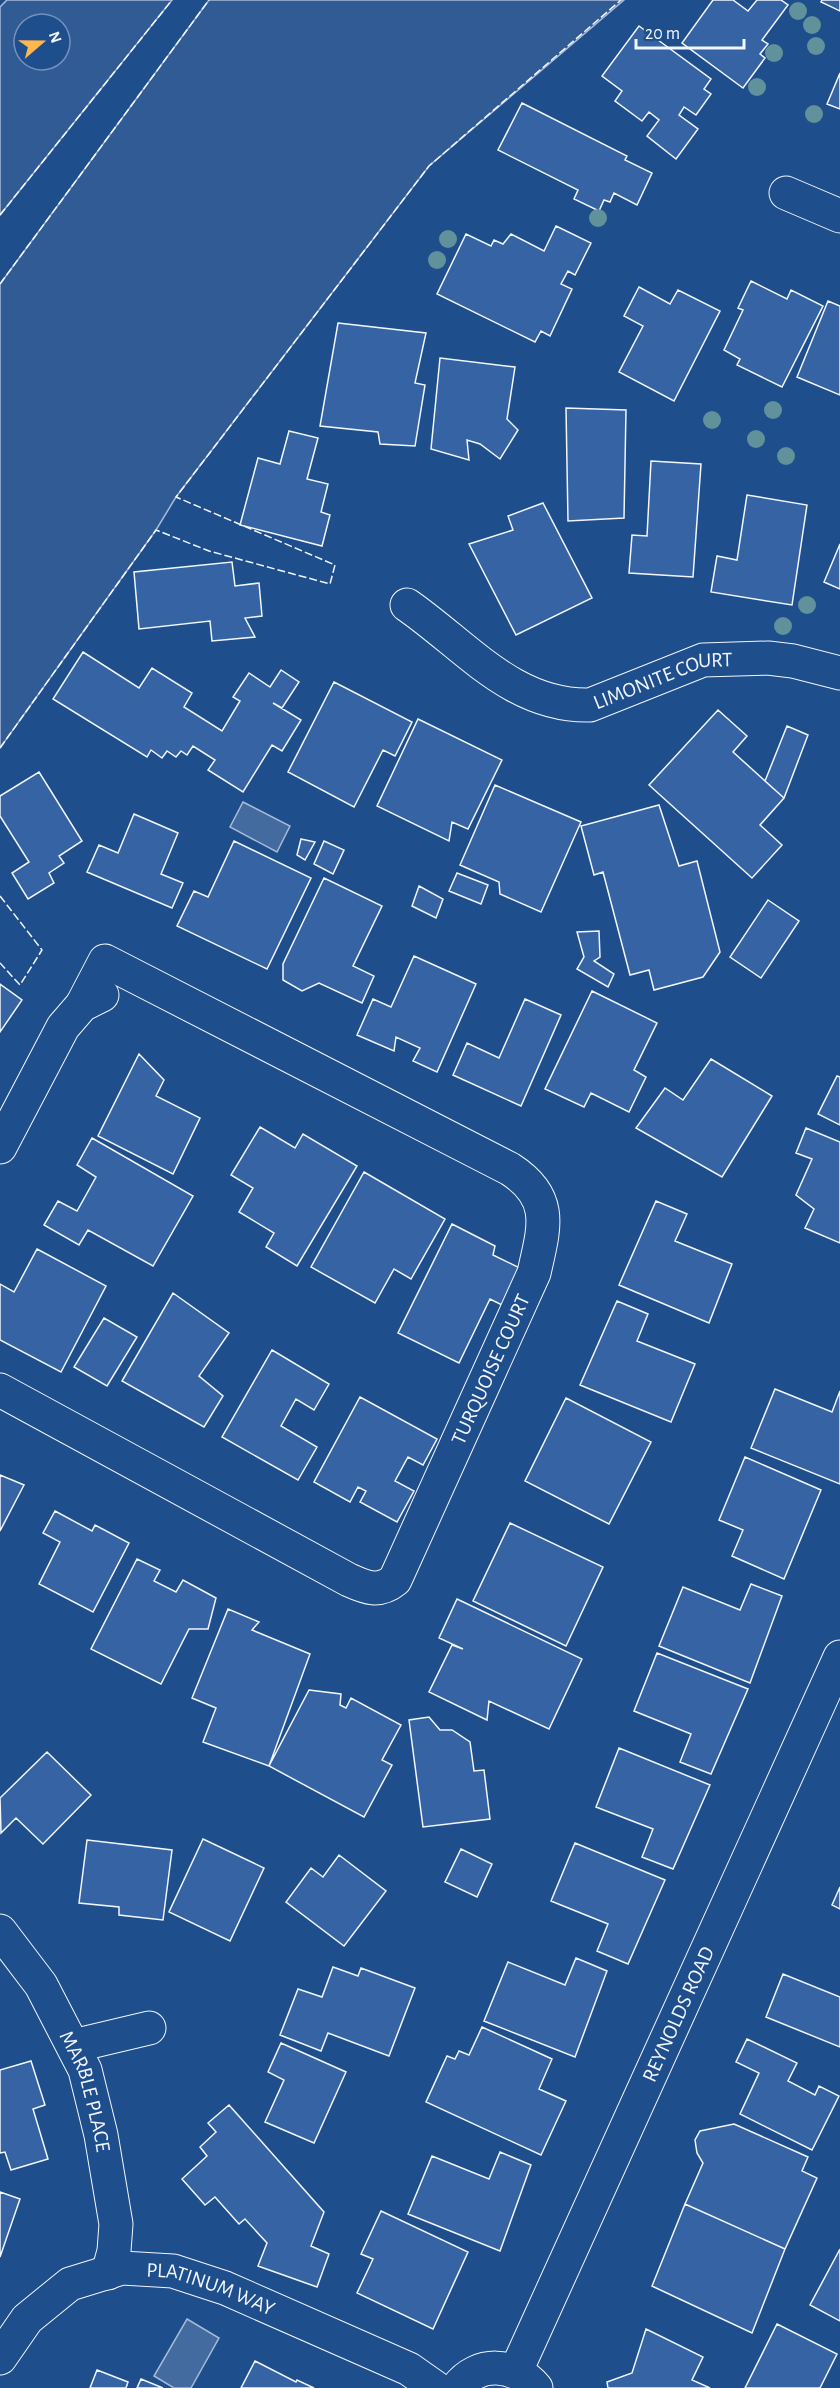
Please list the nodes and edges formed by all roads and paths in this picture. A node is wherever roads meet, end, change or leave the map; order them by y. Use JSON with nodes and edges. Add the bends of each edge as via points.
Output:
{"nodes":[{"id":1,"x":786,"y":193,"type":"dead end"},
{"id":2,"x":840,"y":216,"type":"edge"},
{"id":3,"x":407,"y":605,"type":"dead end"},
{"id":4,"x":840,"y":673,"type":"edge"},
{"id":5,"x":157,"y":987,"type":"junction"},
{"id":6,"x":82,"y":1005,"type":"junction"},
{"id":7,"x":0,"y":1147,"type":"edge"},
{"id":8,"x":0,"y":1390,"type":"edge"},
{"id":9,"x":840,"y":1657,"type":"edge"},
{"id":10,"x":0,"y":1930,"type":"edge"},
{"id":11,"x":149,"y":2028,"type":"dead end"},
{"id":12,"x":73,"y":2046,"type":"junction"},
{"id":13,"x":108,"y":2273,"type":"junction"},
{"id":14,"x":0,"y":2358,"type":"edge"},
{"id":15,"x":526,"y":2380,"type":"edge"},
{"id":16,"x":436,"y":2388,"type":"edge"},
{"id":17,"x":457,"y":2388,"type":"edge"}],
"edges":[{"from":1,"to":2,"type":"street"},
{"from":3,"to":4,"type":"street","name":"LIMONITE COURT","via":[[503,680],[537,696],[570,705],[590,705],[703,660],[768,658]]},
{"from":5,"to":6,"type":"street","via":[[130,985]]},
{"from":5,"to":6,"type":"street","name":"TURQUOISE COURT","via":[[105,961]]},
{"from":5,"to":8,"type":"street","name":"TURQUOISE COURT","via":[[524,1178],[536,1192],[544,1216],[534,1273],[395,1580],[384,1589],[368,1589],[349,1580]]},
{"from":6,"to":7,"type":"street","via":[[63,1027]]},
{"from":9,"to":15,"type":"street","name":"REYNOLDS ROAD"},
{"from":10,"to":12,"type":"street","name":"MARBLE PLACE","via":[[41,1985]]},
{"from":11,"to":12,"type":"street"},
{"from":12,"to":13,"type":"street","name":"MARBLE PLACE","via":[[85,2070],[101,2135],[116,2224]]},
{"from":13,"to":14,"type":"street","name":"PLATINUM WAY","via":[[70,2284],[27,2319]]},
{"from":13,"to":16,"type":"street","name":"PLATINUM WAY","via":[[122,2268],[173,2271],[225,2288],[408,2369]]},
{"from":15,"to":17,"type":"street","via":[[501,2367],[485,2368]]}]}
